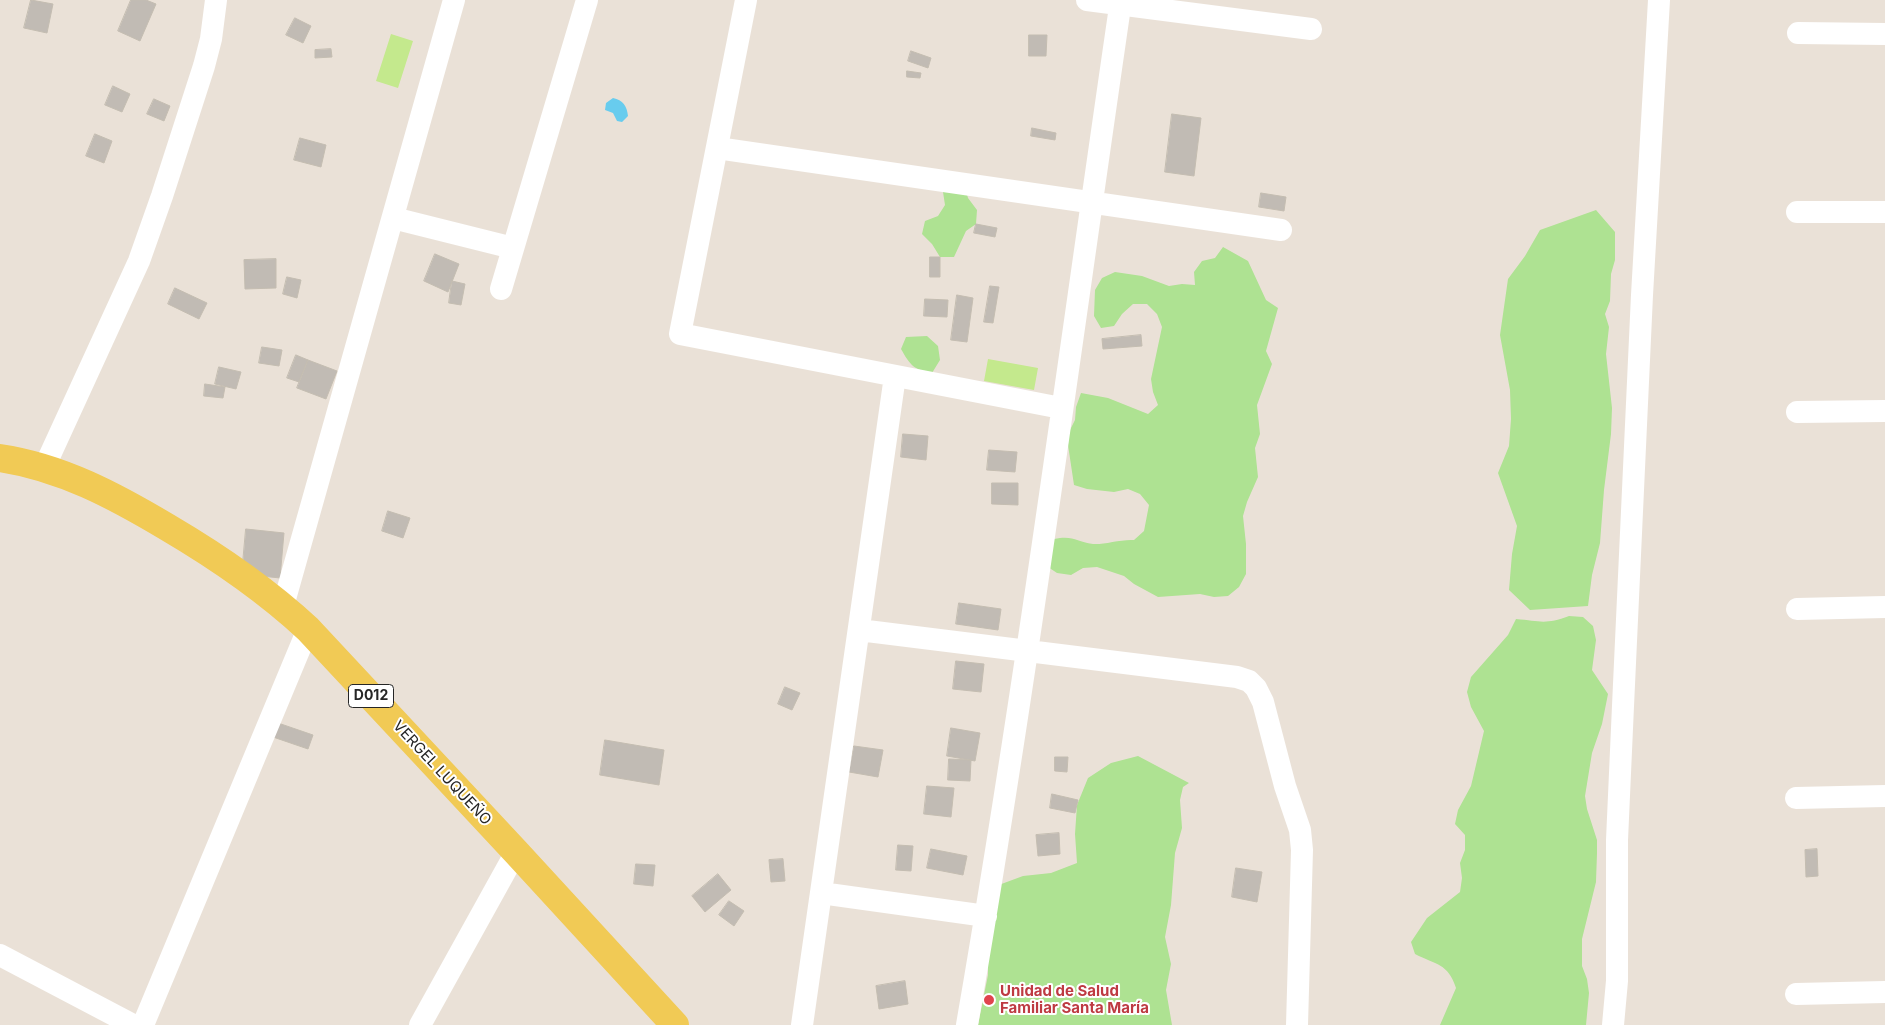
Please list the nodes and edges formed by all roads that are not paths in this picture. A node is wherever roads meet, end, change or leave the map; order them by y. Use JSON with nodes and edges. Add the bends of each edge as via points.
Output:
{"nodes":[{"id":1,"x":216,"y":0,"type":"edge"},
{"id":2,"x":454,"y":0,"type":"edge"},
{"id":3,"x":587,"y":0,"type":"edge"},
{"id":4,"x":746,"y":0,"type":"edge"},
{"id":5,"x":1087,"y":0,"type":"edge"},
{"id":6,"x":1659,"y":0,"type":"edge"},
{"id":7,"x":1121,"y":2,"type":"edge"},
{"id":8,"x":1311,"y":29,"type":"dead end"},
{"id":9,"x":1798,"y":33,"type":"dead end"},
{"id":10,"x":1885,"y":34,"type":"edge"},
{"id":11,"x":717,"y":148,"type":"junction"},
{"id":12,"x":1092,"y":203,"type":"junction"},
{"id":13,"x":1797,"y":212,"type":"dead end"},
{"id":14,"x":1885,"y":212,"type":"edge"},
{"id":15,"x":392,"y":218,"type":"junction"},
{"id":16,"x":1281,"y":230,"type":"dead end"},
{"id":17,"x":513,"y":248,"type":"junction"},
{"id":18,"x":501,"y":290,"type":"dead end"},
{"id":19,"x":896,"y":376,"type":"junction"},
{"id":20,"x":1062,"y":408,"type":"junction"},
{"id":21,"x":1885,"y":411,"type":"edge"},
{"id":22,"x":1796,"y":412,"type":"dead end"},
{"id":23,"x":0,"y":458,"type":"edge"},
{"id":24,"x":44,"y":468,"type":"junction"},
{"id":25,"x":283,"y":606,"type":"junction"},
{"id":26,"x":1885,"y":607,"type":"edge"},
{"id":27,"x":1797,"y":608,"type":"dead end"},
{"id":28,"x":308,"y":629,"type":"junction"},
{"id":29,"x":859,"y":630,"type":"junction"},
{"id":30,"x":1026,"y":651,"type":"junction"},
{"id":31,"x":1885,"y":796,"type":"edge"},
{"id":32,"x":1796,"y":798,"type":"dead end"},
{"id":33,"x":516,"y":852,"type":"junction"},
{"id":34,"x":821,"y":893,"type":"junction"},
{"id":35,"x":986,"y":916,"type":"junction"},
{"id":36,"x":0,"y":954,"type":"edge"},
{"id":37,"x":1885,"y":992,"type":"edge"},
{"id":38,"x":1796,"y":994,"type":"dead end"},
{"id":39,"x":133,"y":1025,"type":"edge"},
{"id":40,"x":143,"y":1025,"type":"edge"},
{"id":41,"x":420,"y":1025,"type":"edge"},
{"id":42,"x":675,"y":1025,"type":"edge"},
{"id":43,"x":802,"y":1025,"type":"edge"},
{"id":44,"x":967,"y":1025,"type":"edge"},
{"id":45,"x":1297,"y":1025,"type":"edge"},
{"id":46,"x":1613,"y":1025,"type":"edge"}],
"edges":[{"from":1,"to":24,"type":"street","via":[[204,66],[139,262]]},
{"from":2,"to":15,"type":"street"},
{"from":3,"to":17,"type":"street"},
{"from":4,"to":11,"type":"street"},
{"from":5,"to":7,"type":"street"},
{"from":6,"to":46,"type":"street","via":[[1623,706],[1617,840],[1617,981]]},
{"from":7,"to":8,"type":"street"},
{"from":7,"to":12,"type":"street"},
{"from":9,"to":10,"type":"street"},
{"from":11,"to":12,"type":"street"},
{"from":11,"to":19,"type":"street","via":[[680,334]]},
{"from":12,"to":16,"type":"street"},
{"from":12,"to":20,"type":"street"},
{"from":13,"to":14,"type":"street"},
{"from":15,"to":17,"type":"street"},
{"from":15,"to":25,"type":"street"},
{"from":17,"to":18,"type":"street"},
{"from":19,"to":20,"type":"street"},
{"from":19,"to":29,"type":"street"},
{"from":20,"to":30,"type":"street"},
{"from":21,"to":22,"type":"street"},
{"from":23,"to":24,"type":"main road","name":"VERGEL LUQUEÑO","number":"D012"},
{"from":24,"to":25,"type":"main road","name":"VERGEL LUQUEÑO","number":"D012","via":[[87,484],[144,514],[242,574]]},
{"from":25,"to":28,"type":"main road","name":"VERGEL LUQUEÑO","number":"D012"},
{"from":26,"to":27,"type":"street"},
{"from":28,"to":33,"type":"main road","name":"VERGEL LUQUEÑO","number":"D012"},
{"from":28,"to":40,"type":"street"},
{"from":29,"to":30,"type":"street"},
{"from":29,"to":34,"type":"street"},
{"from":30,"to":35,"type":"street"},
{"from":30,"to":45,"type":"street","via":[[1237,677],[1249,681],[1256,688],[1263,702],[1300,830]]},
{"from":31,"to":32,"type":"street"},
{"from":33,"to":41,"type":"street"},
{"from":33,"to":42,"type":"main road","name":"VERGEL LUQUEÑO","number":"D012"},
{"from":34,"to":35,"type":"street"},
{"from":34,"to":43,"type":"street"},
{"from":35,"to":44,"type":"street"},
{"from":36,"to":39,"type":"street"},
{"from":37,"to":38,"type":"street"}]}
